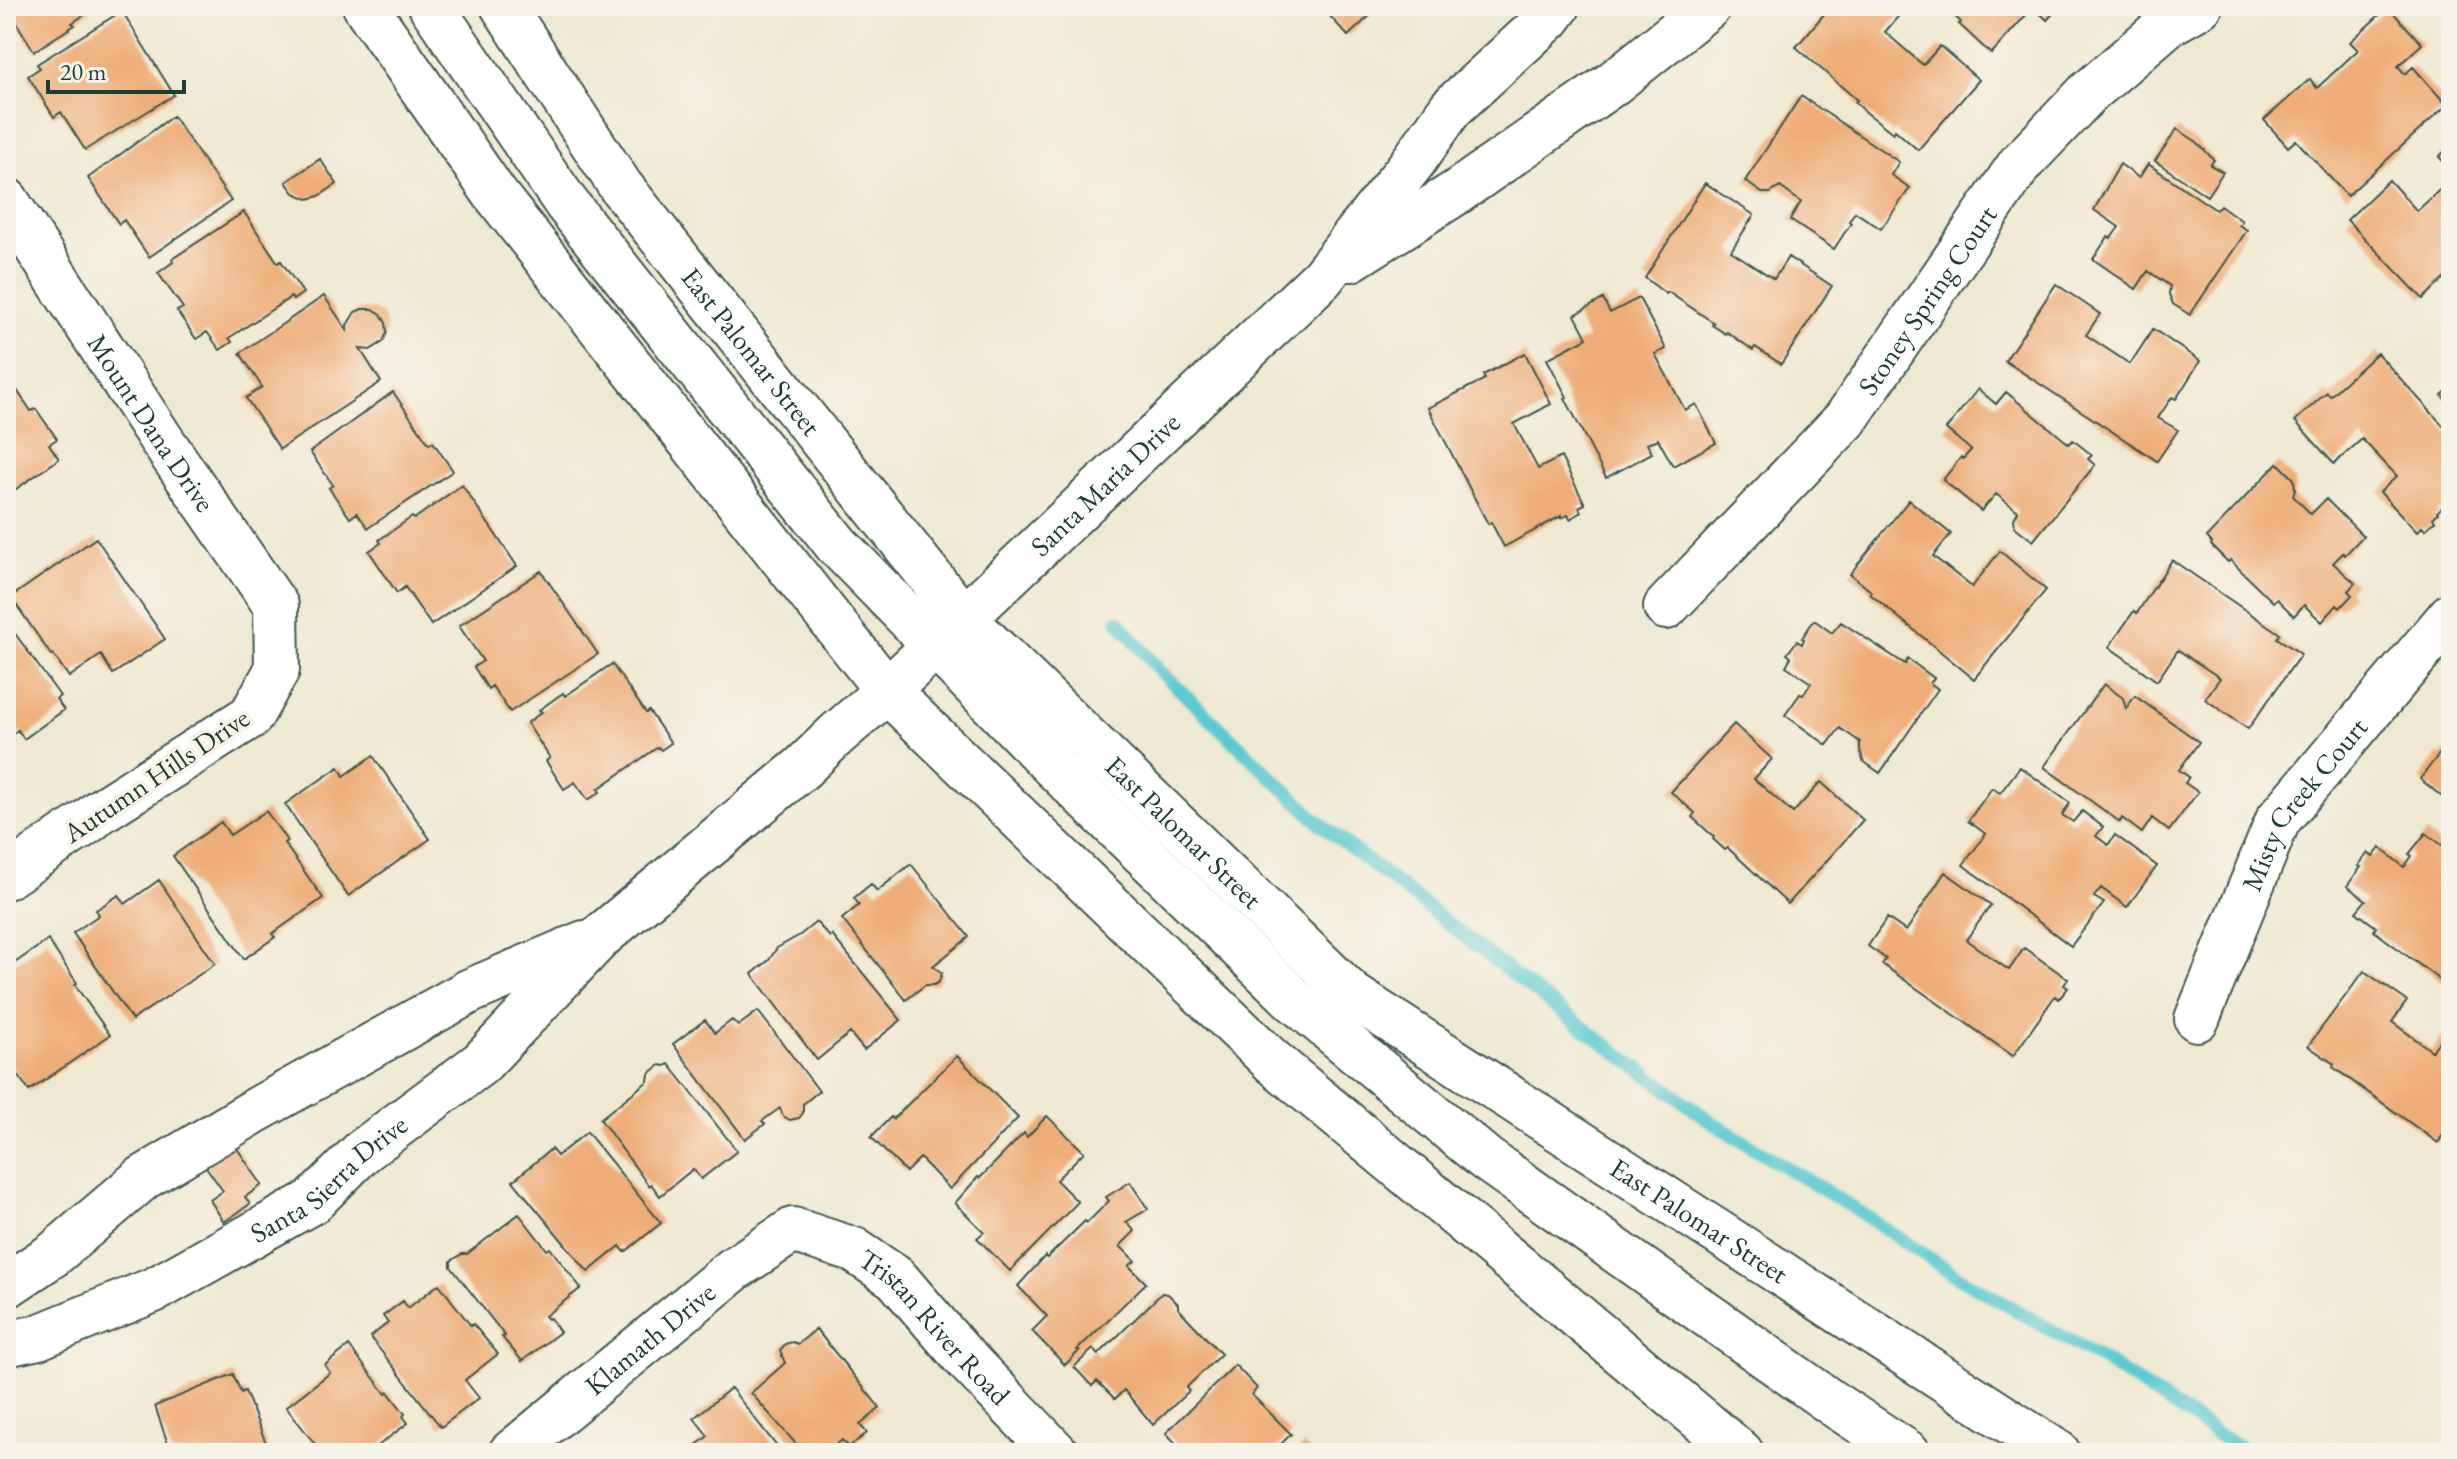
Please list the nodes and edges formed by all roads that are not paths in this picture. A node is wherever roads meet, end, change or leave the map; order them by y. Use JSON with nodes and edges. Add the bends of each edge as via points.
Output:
{"nodes":[{"id":1,"x":365,"y":6,"type":"edge"},
{"id":2,"x":431,"y":6,"type":"edge"},
{"id":3,"x":503,"y":6,"type":"edge"},
{"id":4,"x":1558,"y":6,"type":"edge"},
{"id":5,"x":1709,"y":6,"type":"edge"},
{"id":6,"x":2200,"y":6,"type":"edge"},
{"id":7,"x":6,"y":200,"type":"edge"},
{"id":8,"x":1322,"y":278,"type":"junction"},
{"id":9,"x":1666,"y":607,"type":"dead end"},
{"id":10,"x":2451,"y":615,"type":"edge"},
{"id":11,"x":949,"y":632,"type":"junction"},
{"id":12,"x":278,"y":653,"type":"joint"},
{"id":13,"x":887,"y":691,"type":"junction"},
{"id":14,"x":6,"y":877,"type":"edge"},
{"id":15,"x":601,"y":936,"type":"junction"},
{"id":16,"x":2197,"y":1019,"type":"dead end"},
{"id":17,"x":793,"y":1230,"type":"joint"},
{"id":18,"x":6,"y":1286,"type":"edge"},
{"id":19,"x":6,"y":1344,"type":"edge"},
{"id":20,"x":511,"y":1453,"type":"edge"},
{"id":21,"x":1056,"y":1453,"type":"edge"},
{"id":22,"x":1741,"y":1453,"type":"edge"},
{"id":23,"x":1908,"y":1453,"type":"edge"},
{"id":24,"x":2058,"y":1453,"type":"edge"}],
"edges":[{"from":1,"to":13,"type":"street","via":[[495,194]]},
{"from":2,"to":11,"type":"street","via":[[576,215],[837,545]]},
{"from":3,"to":11,"type":"street","name":"East Palomar Street","via":[[621,187]]},
{"from":4,"to":8,"type":"street","name":"Santa Maria Drive","via":[[1451,108]]},
{"from":5,"to":8,"type":"street","name":"Santa Maria Drive","via":[[1612,84]]},
{"from":6,"to":9,"type":"street","name":"Stoney Spring Court","via":[[2168,24],[2087,94],[2020,164],[1845,420]]},
{"from":7,"to":12,"type":"street","name":"Mount Dana Drive","via":[[276,606]]},
{"from":8,"to":11,"type":"street","name":"Santa Maria Drive"},
{"from":10,"to":16,"type":"street","name":"Misty Creek Court","via":[[2278,820]]},
{"from":11,"to":13,"type":"street","name":"Santa Maria Drive"},
{"from":11,"to":23,"type":"street","via":[[1055,768],[1294,1000],[1486,1159]]},
{"from":11,"to":24,"type":"street","name":"East Palomar Street","via":[[1352,995]]},
{"from":12,"to":14,"type":"street","name":"Autumn Hills Drive","via":[[277,670],[251,716]]},
{"from":13,"to":15,"type":"street","name":"Santa Sierra Drive"},
{"from":13,"to":22,"type":"street","via":[[1272,1061]]},
{"from":15,"to":18,"type":"street","name":"Santa Sierra Drive","via":[[470,991],[258,1109],[143,1178],[54,1254]]},
{"from":15,"to":19,"type":"street","name":"Santa Sierra Drive","via":[[481,1063],[363,1151],[313,1201],[156,1289],[38,1337]]},
{"from":17,"to":20,"type":"street","name":"Klamath Drive","via":[[734,1269]]},
{"from":17,"to":21,"type":"street","name":"Tristan River Road","via":[[854,1250],[896,1278]]}]}
